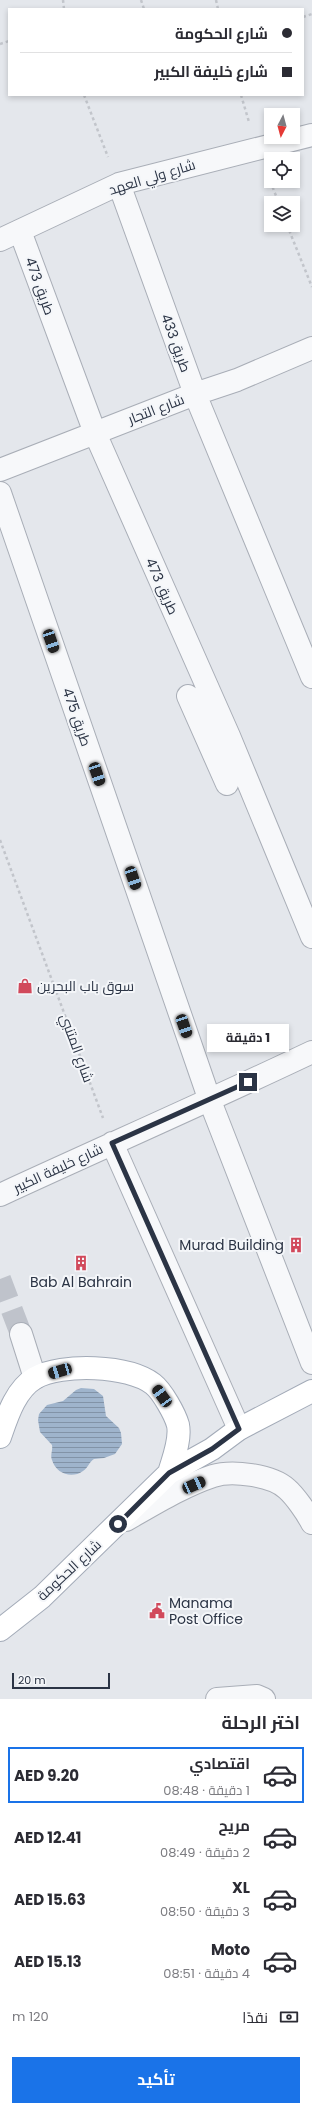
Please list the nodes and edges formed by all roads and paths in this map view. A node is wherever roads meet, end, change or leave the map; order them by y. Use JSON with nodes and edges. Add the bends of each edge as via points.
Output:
{"nodes":[{"id":1,"x":84,"y":96,"type":"edge"},
{"id":2,"x":312,"y":135,"type":"edge"},
{"id":3,"x":119,"y":184,"type":"junction"},
{"id":4,"x":20,"y":231,"type":"junction"},
{"id":5,"x":291,"y":232,"type":"edge"},
{"id":6,"x":0,"y":240,"type":"edge"},
{"id":7,"x":312,"y":287,"type":"edge"},
{"id":8,"x":312,"y":348,"type":"edge"},
{"id":9,"x":195,"y":394,"type":"junction"},
{"id":10,"x":95,"y":433,"type":"junction"},
{"id":11,"x":0,"y":470,"type":"edge"},
{"id":12,"x":0,"y":493,"type":"edge"},
{"id":13,"x":306,"y":648,"type":"edge"},
{"id":14,"x":312,"y":677,"type":"edge"},
{"id":15,"x":188,"y":696,"type":"dead end"},
{"id":16,"x":219,"y":740,"type":"junction"},
{"id":17,"x":227,"y":784,"type":"dead end"},
{"id":18,"x":0,"y":840,"type":"edge"},
{"id":19,"x":312,"y":937,"type":"edge"},
{"id":20,"x":312,"y":1052,"type":"edge"},
{"id":21,"x":210,"y":1101,"type":"junction"},
{"id":22,"x":112,"y":1143,"type":"junction"},
{"id":23,"x":0,"y":1195,"type":"edge"},
{"id":24,"x":21,"y":1334,"type":"tunnel mouth"},
{"id":25,"x":312,"y":1363,"type":"edge"},
{"id":26,"x":35,"y":1378,"type":"junction"},
{"id":27,"x":312,"y":1391,"type":"edge"},
{"id":28,"x":239,"y":1429,"type":"junction"},
{"id":29,"x":0,"y":1437,"type":"edge"},
{"id":30,"x":169,"y":1473,"type":"junction"},
{"id":31,"x":312,"y":1523,"type":"edge"},
{"id":32,"x":118,"y":1524,"type":"junction"},
{"id":33,"x":0,"y":1630,"type":"edge"},
{"id":34,"x":217,"y":1699,"type":"edge"},
{"id":35,"x":264,"y":1699,"type":"edge"}],
"edges":[{"from":1,"to":3,"type":"path"},
{"from":2,"to":3,"type":"street","name":"شارع ولي العهد"},
{"from":3,"to":4,"type":"street","name":"شارع ولي العهد"},
{"from":3,"to":9,"type":"street","name":"طريق 433"},
{"from":4,"to":6,"type":"street","name":"شارع ولي العهد"},
{"from":4,"to":10,"type":"street","name":"طريق 473"},
{"from":5,"to":7,"type":"path"},
{"from":8,"to":9,"type":"street","name":"شارع التجار","via":[[237,380]]},
{"from":9,"to":10,"type":"street","name":"شارع التجار"},
{"from":9,"to":13,"type":"street","name":"طريق 433"},
{"from":10,"to":11,"type":"street","name":"شارع التجار"},
{"from":10,"to":16,"type":"street","name":"طريق 473"},
{"from":12,"to":21,"type":"street","name":"طريق 475"},
{"from":13,"to":14,"type":"street","name":"طريق 433"},
{"from":15,"to":16,"type":"street"},
{"from":16,"to":17,"type":"street"},
{"from":16,"to":19,"type":"street","name":"طريق 473"},
{"from":18,"to":22,"type":"path","name":"شارع المتنبي"},
{"from":20,"to":21,"type":"street","name":"شارع خليفة الكبير"},
{"from":21,"to":22,"type":"street","name":"شارع خليفة الكبير"},
{"from":21,"to":25,"type":"street","name":"طريق 475"},
{"from":22,"to":23,"type":"street","name":"شارع خليفة الكبير"},
{"from":22,"to":28,"type":"street"},
{"from":24,"to":26,"type":"street"},
{"from":26,"to":29,"type":"main road","via":[[18,1395]]},
{"from":26,"to":30,"type":"main road","via":[[60,1371],[91,1368],[126,1371],[154,1384],[171,1408],[178,1426],[178,1438]]},
{"from":27,"to":28,"type":"main road","name":"شارع الحكومة"},
{"from":28,"to":30,"type":"main road","name":"شارع الحكومة","via":[[212,1449]]},
{"from":30,"to":32,"type":"main road","name":"شارع الحكومة"},
{"from":31,"to":32,"type":"street","via":[[287,1489],[274,1481],[249,1474],[232,1473],[214,1476],[167,1496]]},
{"from":32,"to":33,"type":"main road","name":"شارع الحكومة","via":[[42,1597]]},
{"from":34,"to":35,"type":"street","via":[[257,1696]]}]}
